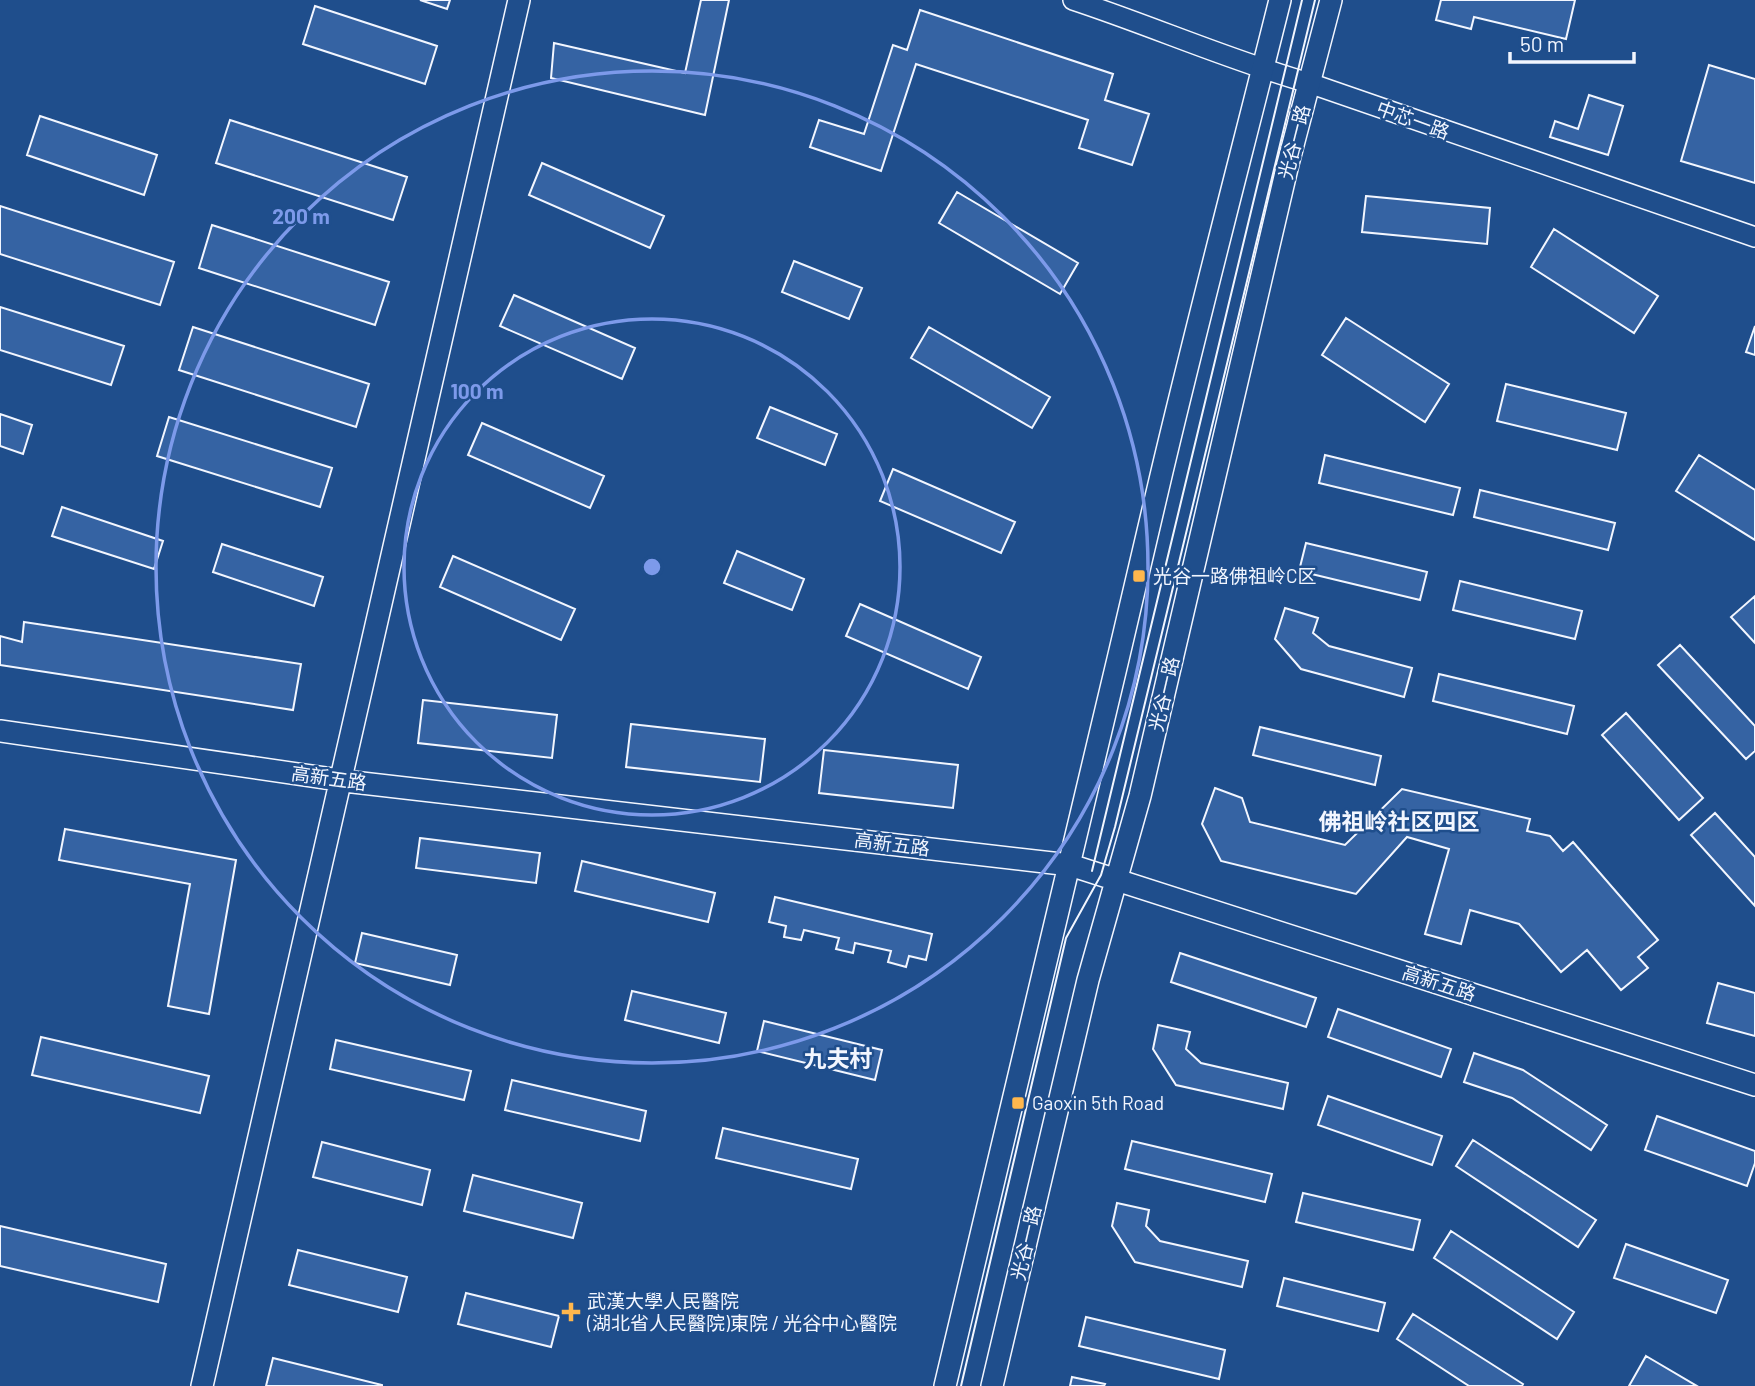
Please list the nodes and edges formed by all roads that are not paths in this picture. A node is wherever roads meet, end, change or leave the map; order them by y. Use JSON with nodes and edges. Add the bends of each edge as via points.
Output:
{"nodes":[{"id":1,"x":519,"y":0,"type":"edge"},
{"id":2,"x":531,"y":0,"type":"edge"},
{"id":3,"x":1073,"y":0,"type":"edge"},
{"id":4,"x":1280,"y":0,"type":"edge"},
{"id":5,"x":1331,"y":0,"type":"edge"},
{"id":6,"x":1263,"y":70,"type":"junction"},
{"id":7,"x":1309,"y":83,"type":"junction"},
{"id":8,"x":1755,"y":237,"type":"edge"},
{"id":9,"x":0,"y":731,"type":"edge"},
{"id":10,"x":348,"y":781,"type":"junction"},
{"id":11,"x":1070,"y":865,"type":"junction"},
{"id":12,"x":1116,"y":879,"type":"junction"},
{"id":13,"x":1755,"y":1084,"type":"edge"},
{"id":14,"x":202,"y":1386,"type":"edge"},
{"id":15,"x":215,"y":1386,"type":"edge"},
{"id":16,"x":945,"y":1386,"type":"edge"},
{"id":17,"x":992,"y":1386,"type":"edge"}],
"edges":[{"from":1,"to":10,"type":"main road"},
{"from":2,"to":10,"type":"main road"},
{"from":3,"to":6,"type":"street","name":"中芯一路"},
{"from":4,"to":6,"type":"main road"},
{"from":5,"to":7,"type":"main road","name":"光谷一路"},
{"from":6,"to":7,"type":"street","name":"中芯一路"},
{"from":6,"to":11,"type":"main road"},
{"from":7,"to":8,"type":"street","name":"中芯一路"},
{"from":7,"to":12,"type":"main road","name":"光谷一路","via":[[1140,796]]},
{"from":9,"to":10,"type":"main road","name":"高新五路"},
{"from":10,"to":11,"type":"main road","name":"高新五路"},
{"from":10,"to":14,"type":"main road"},
{"from":10,"to":15,"type":"main road"},
{"from":11,"to":12,"type":"main road","name":"高新五路"},
{"from":11,"to":16,"type":"main road"},
{"from":12,"to":13,"type":"main road","name":"高新五路"},
{"from":12,"to":17,"type":"main road","name":"光谷一路"}]}
